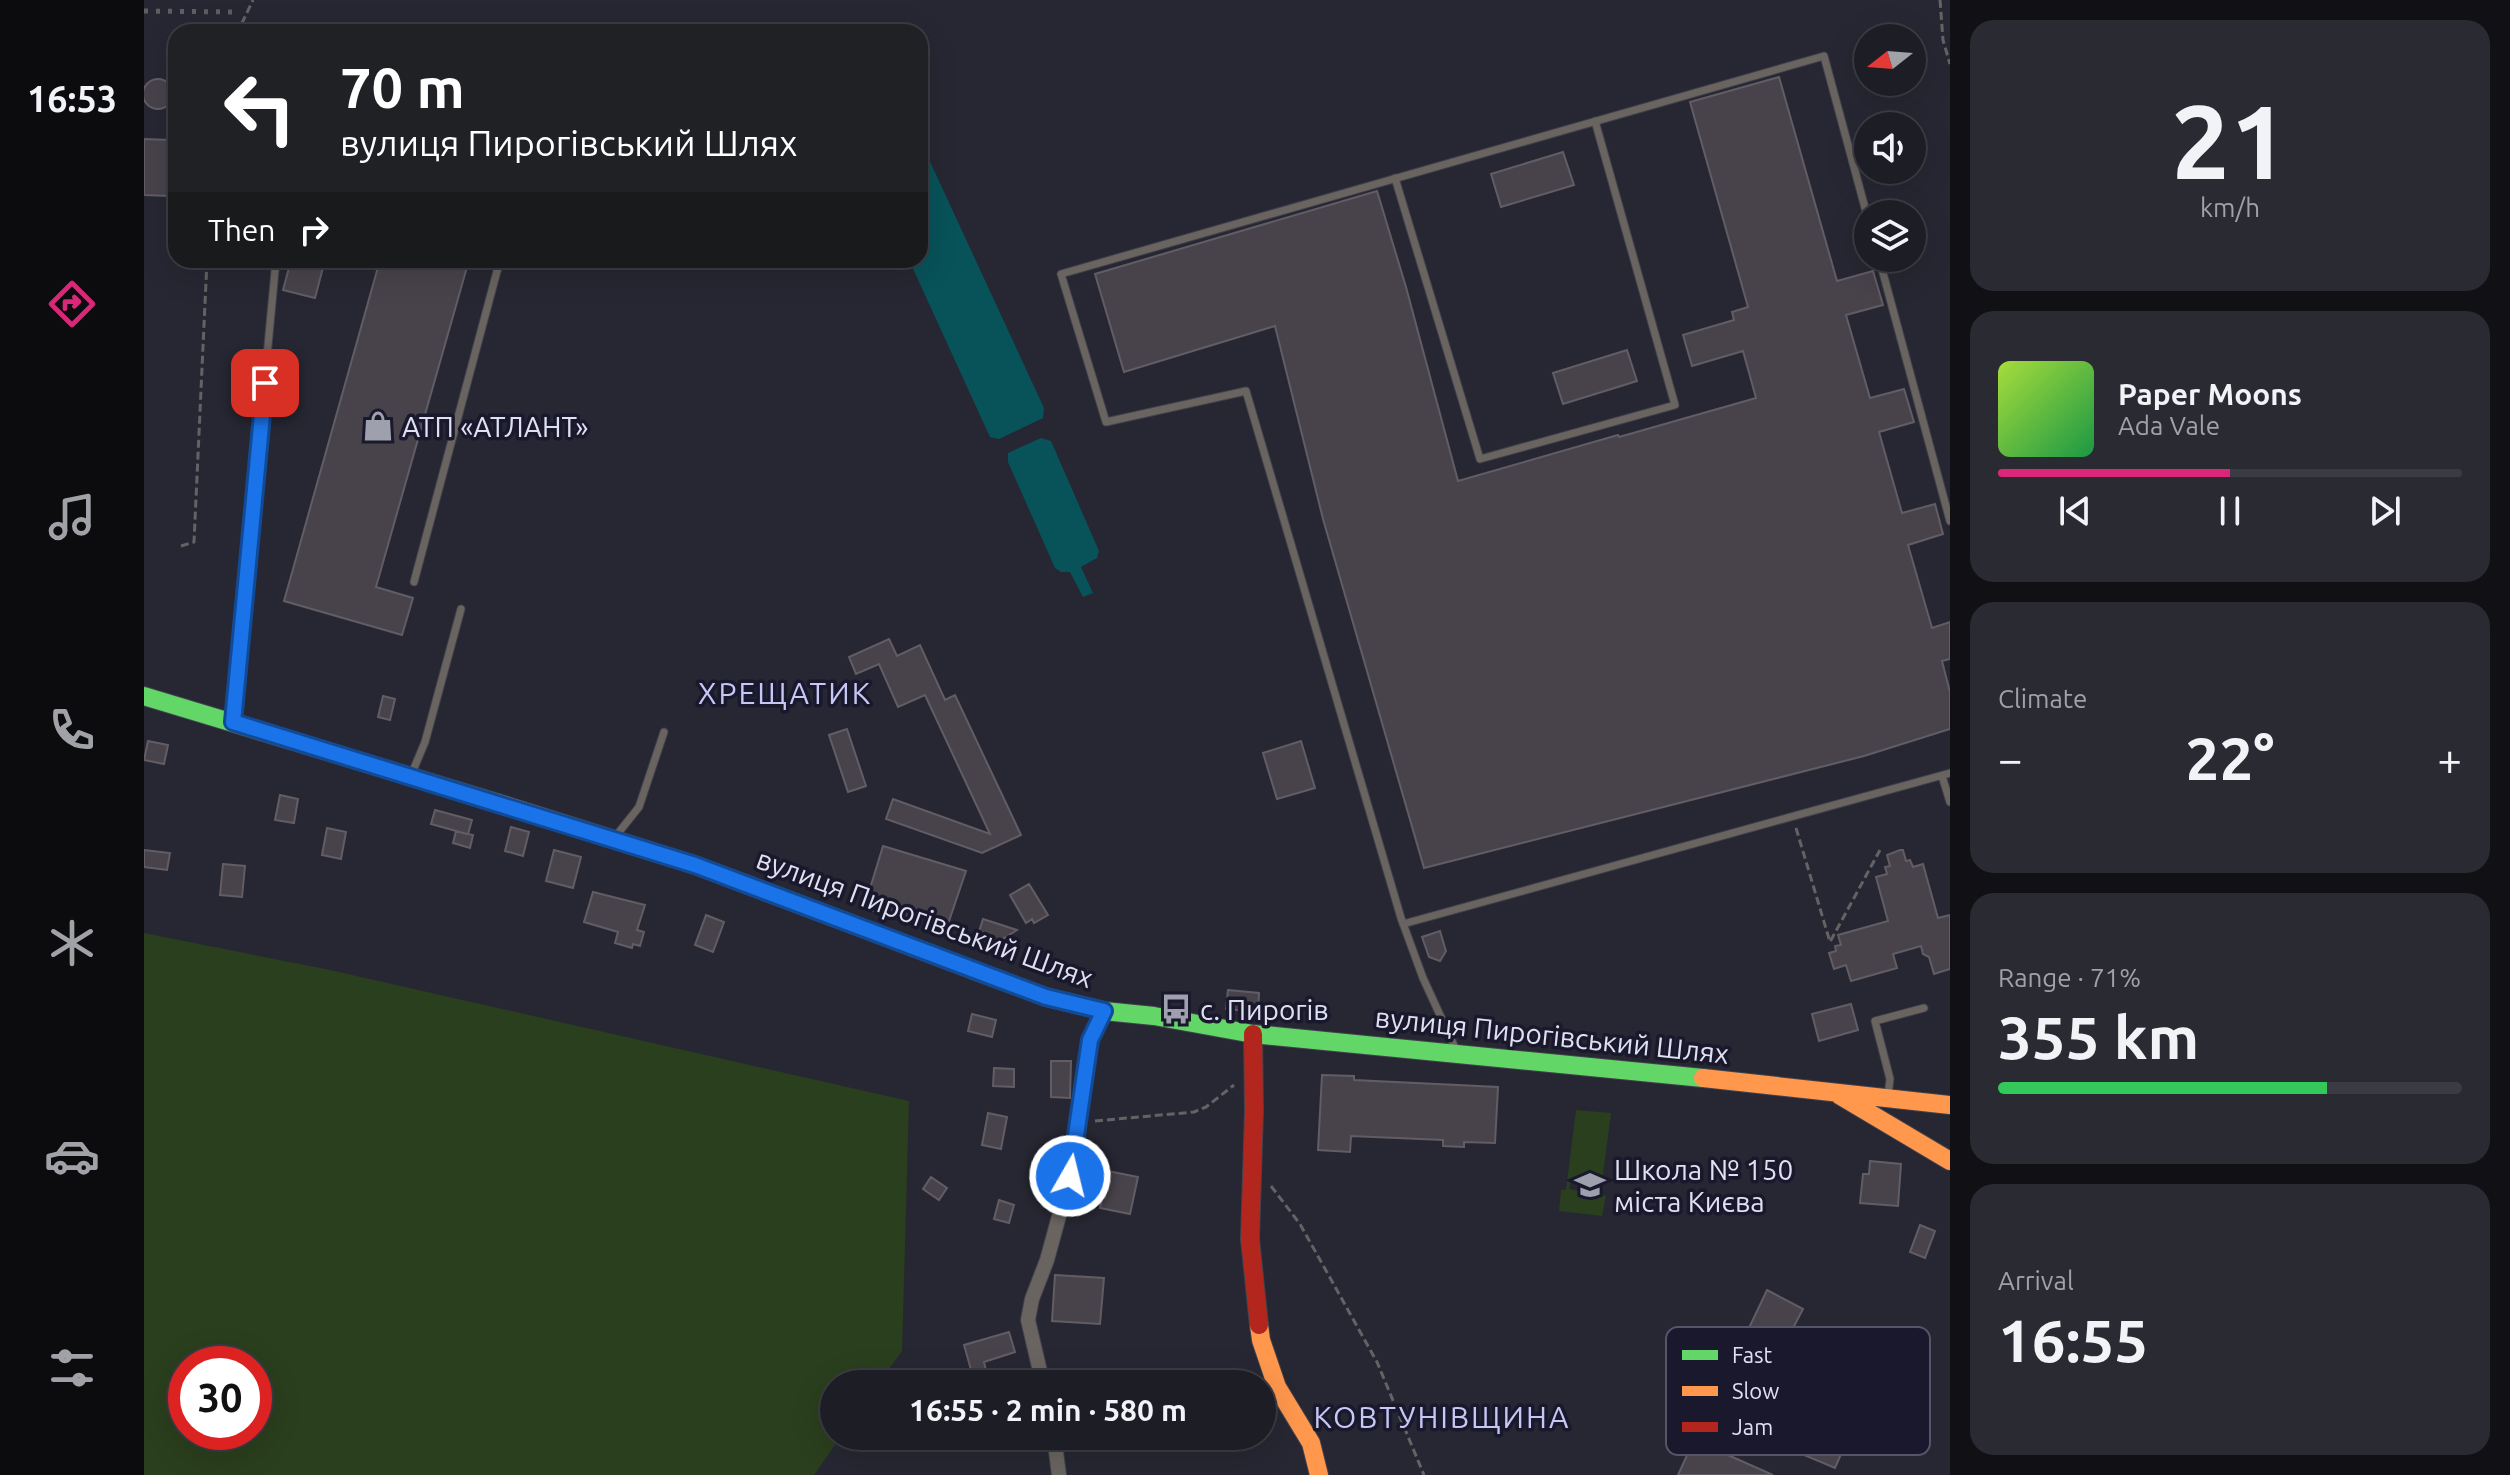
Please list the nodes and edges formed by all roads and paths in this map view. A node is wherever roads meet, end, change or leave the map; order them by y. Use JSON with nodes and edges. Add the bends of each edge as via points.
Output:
{"nodes":[{"id":1,"x":253,"y":0,"type":"edge"},
{"id":2,"x":1940,"y":0,"type":"edge"},
{"id":3,"x":241,"y":24,"type":"edge"},
{"id":4,"x":1950,"y":64,"type":"edge"},
{"id":5,"x":1595,"y":121,"type":"junction"},
{"id":6,"x":1395,"y":178,"type":"junction"},
{"id":7,"x":1863,"y":200,"type":"edge"},
{"id":8,"x":207,"y":268,"type":"edge"},
{"id":9,"x":275,"y":268,"type":"edge"},
{"id":10,"x":498,"y":268,"type":"edge"},
{"id":11,"x":1883,"y":272,"type":"edge"},
{"id":12,"x":1950,"y":521,"type":"edge"},
{"id":13,"x":181,"y":546,"type":"dead end"},
{"id":14,"x":414,"y":582,"type":"dead end"},
{"id":15,"x":461,"y":609,"type":"dead end"},
{"id":16,"x":144,"y":696,"type":"edge"},
{"id":17,"x":233,"y":722,"type":"junction"},
{"id":18,"x":664,"y":732,"type":"dead end"},
{"id":19,"x":1946,"y":774,"type":"edge"},
{"id":20,"x":411,"y":776,"type":"junction"},
{"id":21,"x":1950,"y":802,"type":"edge"},
{"id":22,"x":1793,"y":817,"type":"junction"},
{"id":23,"x":613,"y":839,"type":"junction"},
{"id":24,"x":1880,"y":850,"type":"dead end"},
{"id":25,"x":1403,"y":924,"type":"junction"},
{"id":26,"x":1924,"y":1008,"type":"dead end"},
{"id":27,"x":1104,"y":1011,"type":"junction"},
{"id":28,"x":1253,"y":1034,"type":"junction"},
{"id":29,"x":1458,"y":1054,"type":"junction"},
{"id":30,"x":1254,"y":1068,"type":"junction"},
{"id":31,"x":1832,"y":1091,"type":"junction"},
{"id":32,"x":1888,"y":1098,"type":"junction"},
{"id":33,"x":1950,"y":1105,"type":"edge"},
{"id":34,"x":1077,"y":1122,"type":"junction"},
{"id":35,"x":1950,"y":1161,"type":"edge"},
{"id":36,"x":1272,"y":1186,"type":"dead end"},
{"id":37,"x":1040,"y":1370,"type":"edge"},
{"id":38,"x":1056,"y":1450,"type":"edge"},
{"id":39,"x":1059,"y":1475,"type":"edge"},
{"id":40,"x":1319,"y":1475,"type":"edge"},
{"id":41,"x":1424,"y":1475,"type":"edge"}],
"edges":[{"from":1,"to":3,"type":"path"},
{"from":2,"to":4,"type":"path"},
{"from":5,"to":6,"type":"lane"},
{"from":5,"to":6,"type":"lane","via":[[1675,405],[1480,459]]},
{"from":5,"to":7,"type":"lane","via":[[1824,56]]},
{"from":6,"to":25,"type":"lane","via":[[1061,274],[1106,422],[1246,391]]},
{"from":8,"to":13,"type":"path","via":[[194,542]]},
{"from":9,"to":17,"type":"lane"},
{"from":10,"to":14,"type":"lane"},
{"from":11,"to":12,"type":"lane"},
{"from":15,"to":20,"type":"lane"},
{"from":16,"to":17,"type":"street","name":"вулиця Пирогівський Шлях"},
{"from":17,"to":20,"type":"street","name":"вулиця Пирогівський Шлях"},
{"from":18,"to":23,"type":"lane","via":[[639,807]]},
{"from":19,"to":21,"type":"lane"},
{"from":19,"to":22,"type":"lane"},
{"from":20,"to":23,"type":"street","name":"вулиця Пирогівський Шлях"},
{"from":22,"to":24,"type":"path","via":[[1830,942]]},
{"from":22,"to":25,"type":"lane"},
{"from":23,"to":27,"type":"street","name":"вулиця Пирогівський Шлях","via":[[1046,997]]},
{"from":25,"to":29,"type":"lane"},
{"from":26,"to":32,"type":"lane","via":[[1875,1021],[1890,1079]]},
{"from":27,"to":28,"type":"street","name":"вулиця Пирогівський Шлях"},
{"from":27,"to":34,"type":"street","via":[[1090,1040]]},
{"from":28,"to":29,"type":"street","name":"вулиця Пирогівський Шлях"},
{"from":28,"to":30,"type":"street"},
{"from":29,"to":31,"type":"street","name":"вулиця Пирогівський Шлях"},
{"from":30,"to":34,"type":"path","via":[[1194,1112]]},
{"from":30,"to":40,"type":"street","via":[[1250,1239],[1261,1340],[1277,1387],[1311,1443]]},
{"from":31,"to":32,"type":"street","name":"вулиця Пирогівський Шлях"},
{"from":31,"to":35,"type":"street"},
{"from":32,"to":33,"type":"street","name":"вулиця Пирогівський Шлях"},
{"from":34,"to":37,"type":"street","via":[[1070,1176],[1028,1320]]},
{"from":36,"to":41,"type":"path","via":[[1300,1224],[1377,1362]]},
{"from":38,"to":39,"type":"street"}]}
